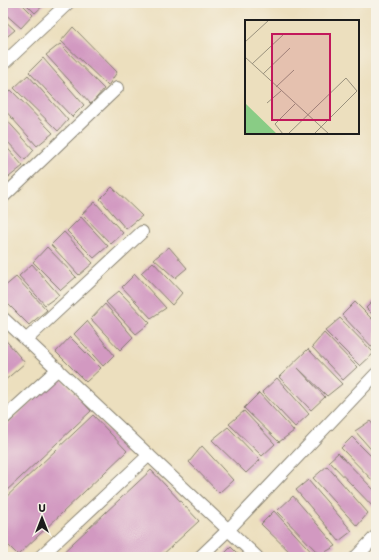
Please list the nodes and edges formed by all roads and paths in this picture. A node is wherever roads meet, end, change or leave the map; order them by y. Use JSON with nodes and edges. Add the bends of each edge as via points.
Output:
{"nodes":[{"id":1,"x":68,"y":3,"type":"edge"},
{"id":2,"x":3,"y":64,"type":"edge"},
{"id":3,"x":117,"y":88,"type":"dead end"},
{"id":4,"x":3,"y":197,"type":"edge"},
{"id":5,"x":142,"y":232,"type":"dead end"},
{"id":6,"x":3,"y":318,"type":"edge"},
{"id":7,"x":26,"y":340,"type":"junction"},
{"id":8,"x":58,"y":369,"type":"junction"},
{"id":9,"x":376,"y":374,"type":"edge"},
{"id":10,"x":3,"y":418,"type":"edge"},
{"id":11,"x":149,"y":455,"type":"junction"},
{"id":12,"x":228,"y":530,"type":"junction"},
{"id":13,"x":376,"y":536,"type":"edge"},
{"id":14,"x":40,"y":557,"type":"edge"},
{"id":15,"x":200,"y":557,"type":"edge"},
{"id":16,"x":257,"y":557,"type":"edge"},
{"id":17,"x":356,"y":557,"type":"edge"}],
"edges":[{"from":1,"to":2,"type":"lane"},
{"from":3,"to":4,"type":"lane"},
{"from":5,"to":7,"type":"lane"},
{"from":6,"to":7,"type":"lane"},
{"from":7,"to":8,"type":"lane"},
{"from":8,"to":10,"type":"lane"},
{"from":8,"to":11,"type":"lane"},
{"from":9,"to":12,"type":"lane"},
{"from":11,"to":12,"type":"lane"},
{"from":11,"to":14,"type":"lane"},
{"from":12,"to":15,"type":"lane"},
{"from":12,"to":16,"type":"lane"},
{"from":13,"to":17,"type":"lane"}]}
